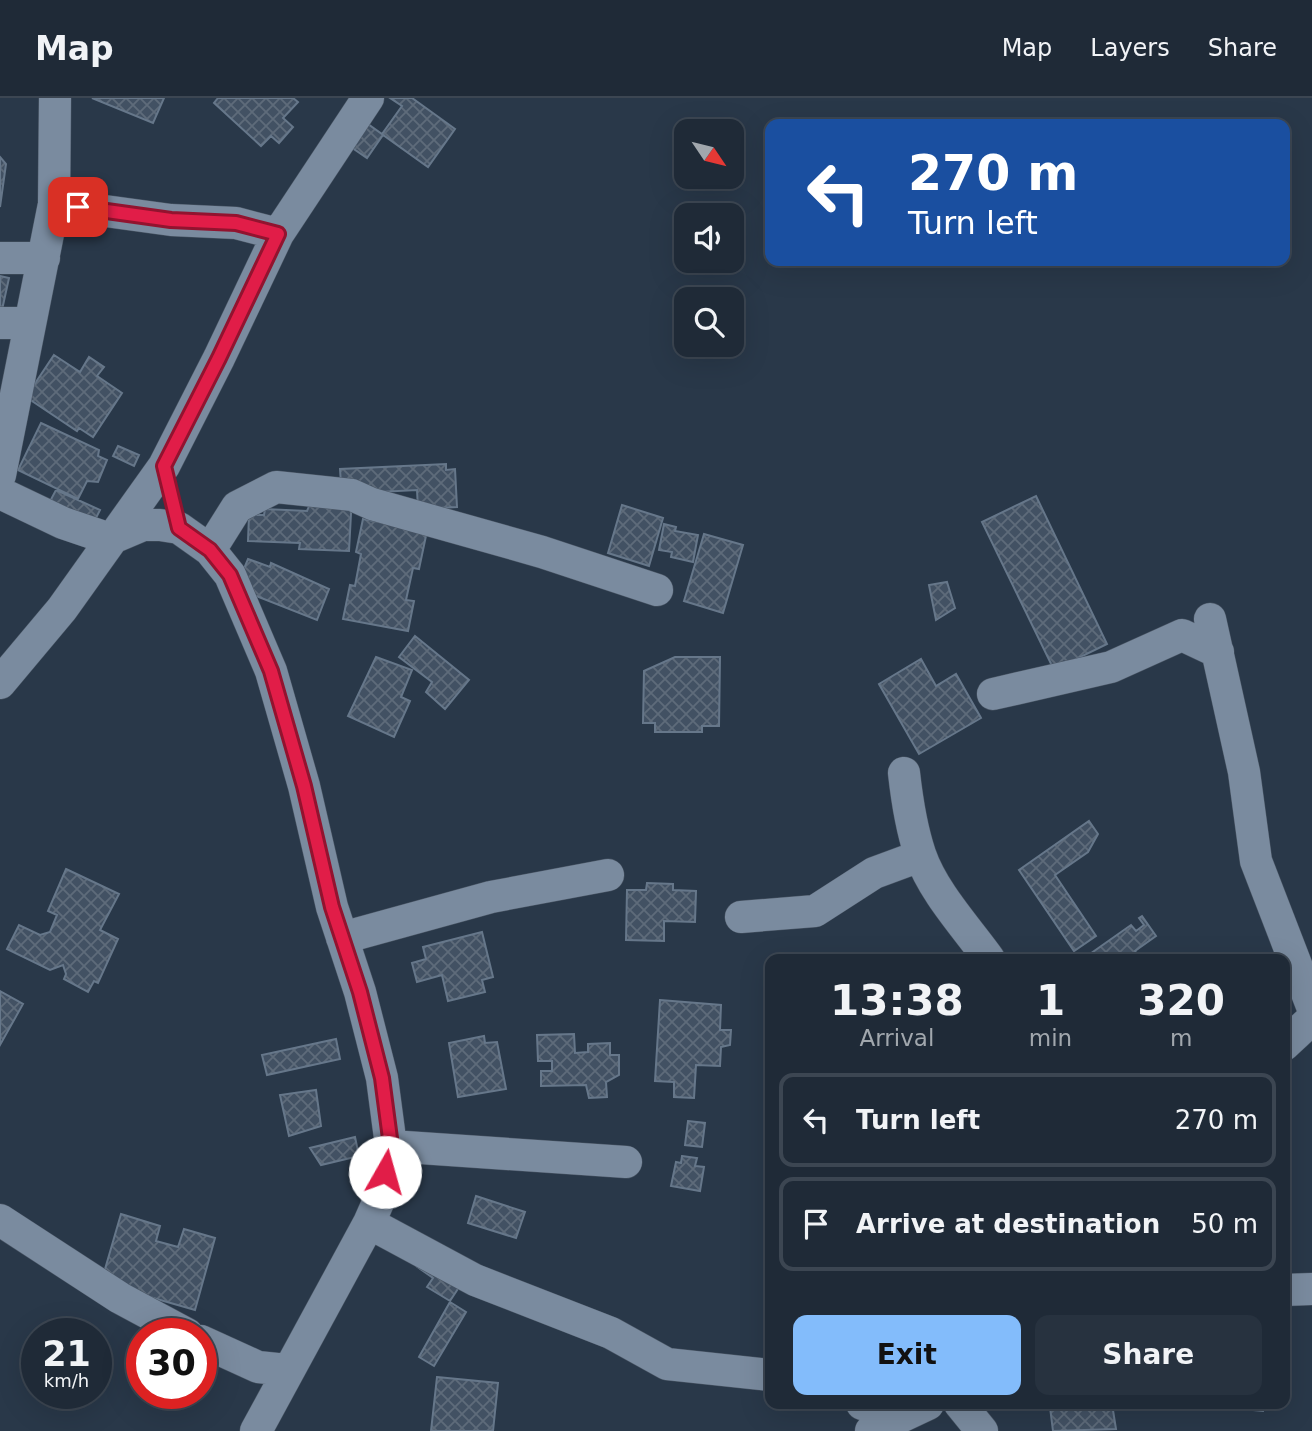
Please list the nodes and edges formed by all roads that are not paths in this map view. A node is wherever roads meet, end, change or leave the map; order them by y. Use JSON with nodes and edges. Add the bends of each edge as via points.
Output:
{"nodes":[{"id":1,"x":55,"y":98,"type":"edge"},
{"id":2,"x":368,"y":98,"type":"edge"},
{"id":3,"x":54,"y":204,"type":"junction"},
{"id":4,"x":278,"y":234,"type":"junction"},
{"id":5,"x":0,"y":257,"type":"edge"},
{"id":6,"x":44,"y":258,"type":"junction"},
{"id":7,"x":15,"y":323,"type":"edge"},
{"id":8,"x":164,"y":466,"type":"junction"},
{"id":9,"x":0,"y":475,"type":"edge"},
{"id":10,"x":0,"y":493,"type":"edge"},
{"id":11,"x":179,"y":528,"type":"junction"},
{"id":12,"x":110,"y":539,"type":"junction"},
{"id":13,"x":210,"y":550,"type":"junction"},
{"id":14,"x":657,"y":590,"type":"dead end"},
{"id":15,"x":1210,"y":619,"type":"dead end"},
{"id":16,"x":1218,"y":652,"type":"junction"},
{"id":17,"x":0,"y":683,"type":"edge"},
{"id":18,"x":993,"y":694,"type":"dead end"},
{"id":19,"x":904,"y":773,"type":"dead end"},
{"id":20,"x":920,"y":856,"type":"junction"},
{"id":21,"x":608,"y":875,"type":"dead end"},
{"id":22,"x":741,"y":916,"type":"dead end"},
{"id":23,"x":341,"y":938,"type":"junction"},
{"id":24,"x":985,"y":954,"type":"edge"},
{"id":25,"x":1312,"y":1006,"type":"edge"},
{"id":26,"x":1312,"y":1019,"type":"edge"},
{"id":27,"x":1290,"y":1039,"type":"edge"},
{"id":28,"x":391,"y":1146,"type":"junction"},
{"id":29,"x":626,"y":1162,"type":"dead end"},
{"id":30,"x":0,"y":1220,"type":"edge"},
{"id":31,"x":369,"y":1223,"type":"junction"},
{"id":32,"x":1312,"y":1289,"type":"edge"},
{"id":33,"x":1290,"y":1290,"type":"edge"},
{"id":34,"x":157,"y":1318,"type":"edge"},
{"id":35,"x":217,"y":1348,"type":"edge"},
{"id":36,"x":287,"y":1370,"type":"junction"},
{"id":37,"x":765,"y":1374,"type":"edge"},
{"id":38,"x":877,"y":1409,"type":"edge"},
{"id":39,"x":916,"y":1409,"type":"edge"},
{"id":40,"x":964,"y":1409,"type":"edge"},
{"id":41,"x":899,"y":1416,"type":"junction"},
{"id":42,"x":256,"y":1431,"type":"edge"},
{"id":43,"x":871,"y":1431,"type":"edge"},
{"id":44,"x":982,"y":1431,"type":"edge"}],
"edges":[{"from":1,"to":3,"type":"street"},
{"from":2,"to":4,"type":"street"},
{"from":3,"to":4,"type":"street","via":[[171,220],[236,223]]},
{"from":3,"to":6,"type":"street"},
{"from":4,"to":8,"type":"street"},
{"from":5,"to":6,"type":"street"},
{"from":6,"to":7,"type":"street"},
{"from":7,"to":9,"type":"street"},
{"from":8,"to":11,"type":"street"},
{"from":8,"to":12,"type":"street"},
{"from":10,"to":12,"type":"street"},
{"from":11,"to":12,"type":"street","via":[[143,525]]},
{"from":11,"to":13,"type":"street"},
{"from":12,"to":17,"type":"street","via":[[62,609]]},
{"from":13,"to":14,"type":"street","via":[[237,508],[276,487],[352,495]]},
{"from":13,"to":23,"type":"street","via":[[230,575],[271,671]]},
{"from":15,"to":16,"type":"street"},
{"from":16,"to":18,"type":"street","via":[[1182,635],[1111,667]]},
{"from":16,"to":25,"type":"street","via":[[1244,772],[1256,861]]},
{"from":19,"to":20,"type":"street"},
{"from":20,"to":22,"type":"street","via":[[874,873],[815,911]]},
{"from":20,"to":24,"type":"street"},
{"from":21,"to":23,"type":"street","via":[[491,897]]},
{"from":23,"to":28,"type":"street","via":[[382,1078]]},
{"from":26,"to":27,"type":"street"},
{"from":28,"to":29,"type":"street"},
{"from":28,"to":31,"type":"street","via":[[380,1198]]},
{"from":30,"to":34,"type":"street"},
{"from":31,"to":36,"type":"street"},
{"from":31,"to":37,"type":"street","via":[[475,1280],[611,1333],[667,1364]]},
{"from":32,"to":33,"type":"street"},
{"from":35,"to":36,"type":"street","via":[[258,1367]]},
{"from":36,"to":42,"type":"street"},
{"from":38,"to":41,"type":"street"},
{"from":39,"to":41,"type":"street"},
{"from":40,"to":44,"type":"street"},
{"from":41,"to":43,"type":"street"}]}
